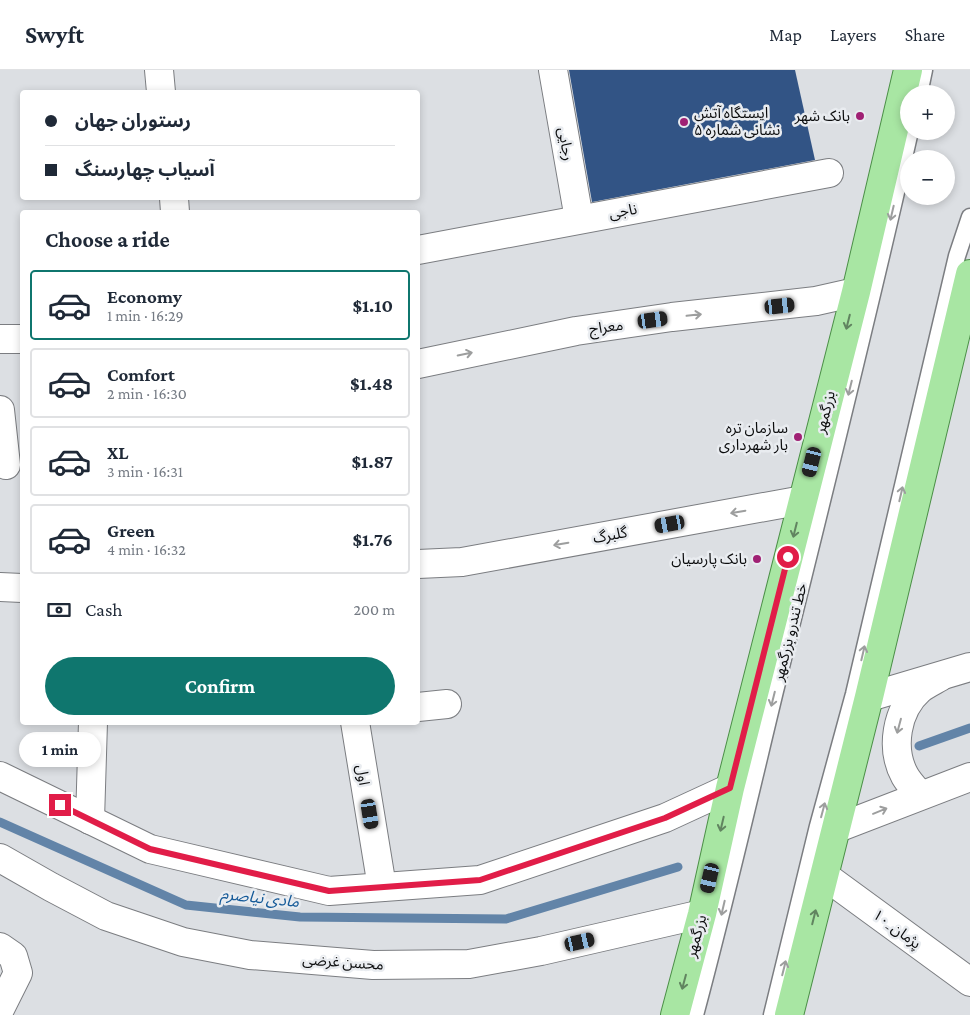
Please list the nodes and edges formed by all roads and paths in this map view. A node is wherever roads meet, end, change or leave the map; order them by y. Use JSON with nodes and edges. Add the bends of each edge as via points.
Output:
{"nodes":[{"id":1,"x":159,"y":70,"type":"edge"},
{"id":2,"x":553,"y":70,"type":"edge"},
{"id":3,"x":908,"y":70,"type":"edge"},
{"id":4,"x":924,"y":70,"type":"edge"},
{"id":5,"x":921,"y":85,"type":"edge"},
{"id":6,"x":161,"y":90,"type":"edge"},
{"id":7,"x":908,"y":140,"type":"edge"},
{"id":8,"x":829,"y":173,"type":"dead end"},
{"id":9,"x":970,"y":217,"type":"edge"},
{"id":10,"x":579,"y":219,"type":"junction"},
{"id":11,"x":420,"y":250,"type":"edge"},
{"id":12,"x":970,"y":274,"type":"edge"},
{"id":13,"x":856,"y":292,"type":"junction"},
{"id":14,"x":0,"y":339,"type":"edge"},
{"id":15,"x":20,"y":339,"type":"edge"},
{"id":16,"x":420,"y":364,"type":"edge"},
{"id":17,"x":0,"y":410,"type":"edge"},
{"id":18,"x":6,"y":466,"type":"dead end"},
{"id":19,"x":803,"y":500,"type":"junction"},
{"id":20,"x":420,"y":564,"type":"edge"},
{"id":21,"x":0,"y":588,"type":"edge"},
{"id":22,"x":20,"y":588,"type":"edge"},
{"id":23,"x":970,"y":667,"type":"edge"},
{"id":24,"x":940,"y":677,"type":"junction"},
{"id":25,"x":869,"y":697,"type":"junction"},
{"id":26,"x":447,"y":704,"type":"dead end"},
{"id":27,"x":420,"y":707,"type":"edge"},
{"id":28,"x":93,"y":725,"type":"edge"},
{"id":29,"x":355,"y":725,"type":"edge"},
{"id":30,"x":0,"y":776,"type":"edge"},
{"id":31,"x":970,"y":776,"type":"edge"},
{"id":32,"x":730,"y":788,"type":"junction"},
{"id":33,"x":920,"y":795,"type":"junction"},
{"id":34,"x":90,"y":820,"type":"junction"},
{"id":35,"x":835,"y":829,"type":"junction"},
{"id":36,"x":0,"y":858,"type":"edge"},
{"id":37,"x":825,"y":876,"type":"junction"},
{"id":38,"x":382,"y":887,"type":"junction"},
{"id":39,"x":702,"y":914,"type":"junction"},
{"id":40,"x":0,"y":947,"type":"edge"},
{"id":41,"x":970,"y":982,"type":"edge"},
{"id":42,"x":0,"y":1009,"type":"edge"},
{"id":43,"x":675,"y":1015,"type":"edge"},
{"id":44,"x":696,"y":1015,"type":"edge"},
{"id":45,"x":772,"y":1015,"type":"edge"},
{"id":46,"x":790,"y":1015,"type":"edge"}],
"edges":[{"from":1,"to":6,"type":"street"},
{"from":2,"to":10,"type":"street","name":"رجایی"},
{"from":3,"to":13,"type":"main road","name":"بزرگمهر"},
{"from":4,"to":5,"type":"lane"},
{"from":7,"to":44,"type":"lane","name":"خط تندرو بزرگمهر","one_way":true,"via":[[873,295]]},
{"from":8,"to":10,"type":"street","name":"ناجی"},
{"from":45,"to":9,"type":"lane","one_way":true,"via":[[854,694],[956,256]]},
{"from":10,"to":11,"type":"street","name":"ناجی"},
{"from":12,"to":25,"type":"main road"},
{"from":16,"to":13,"type":"street","name":"معراج","one_way":true,"via":[[576,331],[816,302]]},
{"from":13,"to":19,"type":"main road","name":"بزرگمهر","one_way":true},
{"from":14,"to":15,"type":"street"},
{"from":17,"to":18,"type":"street"},
{"from":19,"to":20,"type":"street","name":"گلبرگ","one_way":true,"via":[[462,562]]},
{"from":19,"to":32,"type":"main road","name":"بزرگمهر","one_way":true},
{"from":21,"to":22,"type":"street"},
{"from":23,"to":24,"type":"street"},
{"from":24,"to":25,"type":"street"},
{"from":24,"to":33,"type":"street","one_way":true,"via":[[919,690],[905,708],[897,730],[897,754],[905,776]]},
{"from":25,"to":35,"type":"main road"},
{"from":26,"to":27,"type":"street"},
{"from":28,"to":34,"type":"street"},
{"from":29,"to":38,"type":"street","name":"اول"},
{"from":30,"to":34,"type":"street"},
{"from":31,"to":33,"type":"street"},
{"from":32,"to":38,"type":"street","via":[[665,818],[480,880]]},
{"from":32,"to":39,"type":"main road","name":"بزرگمهر","one_way":true},
{"from":35,"to":33,"type":"street","one_way":true},
{"from":34,"to":38,"type":"street","via":[[150,849],[329,891]]},
{"from":35,"to":37,"type":"main road"},
{"from":36,"to":39,"type":"street","name":"محسن غرضی","via":[[106,916],[183,942],[250,955],[373,965],[469,964]]},
{"from":37,"to":41,"type":"street","name":"۱۰_پژمان"},
{"from":46,"to":37,"type":"main road","one_way":true},
{"from":39,"to":43,"type":"main road","name":"بزرگمهر","one_way":true},
{"from":40,"to":42,"type":"street","via":[[13,956],[18,973]]}]}
